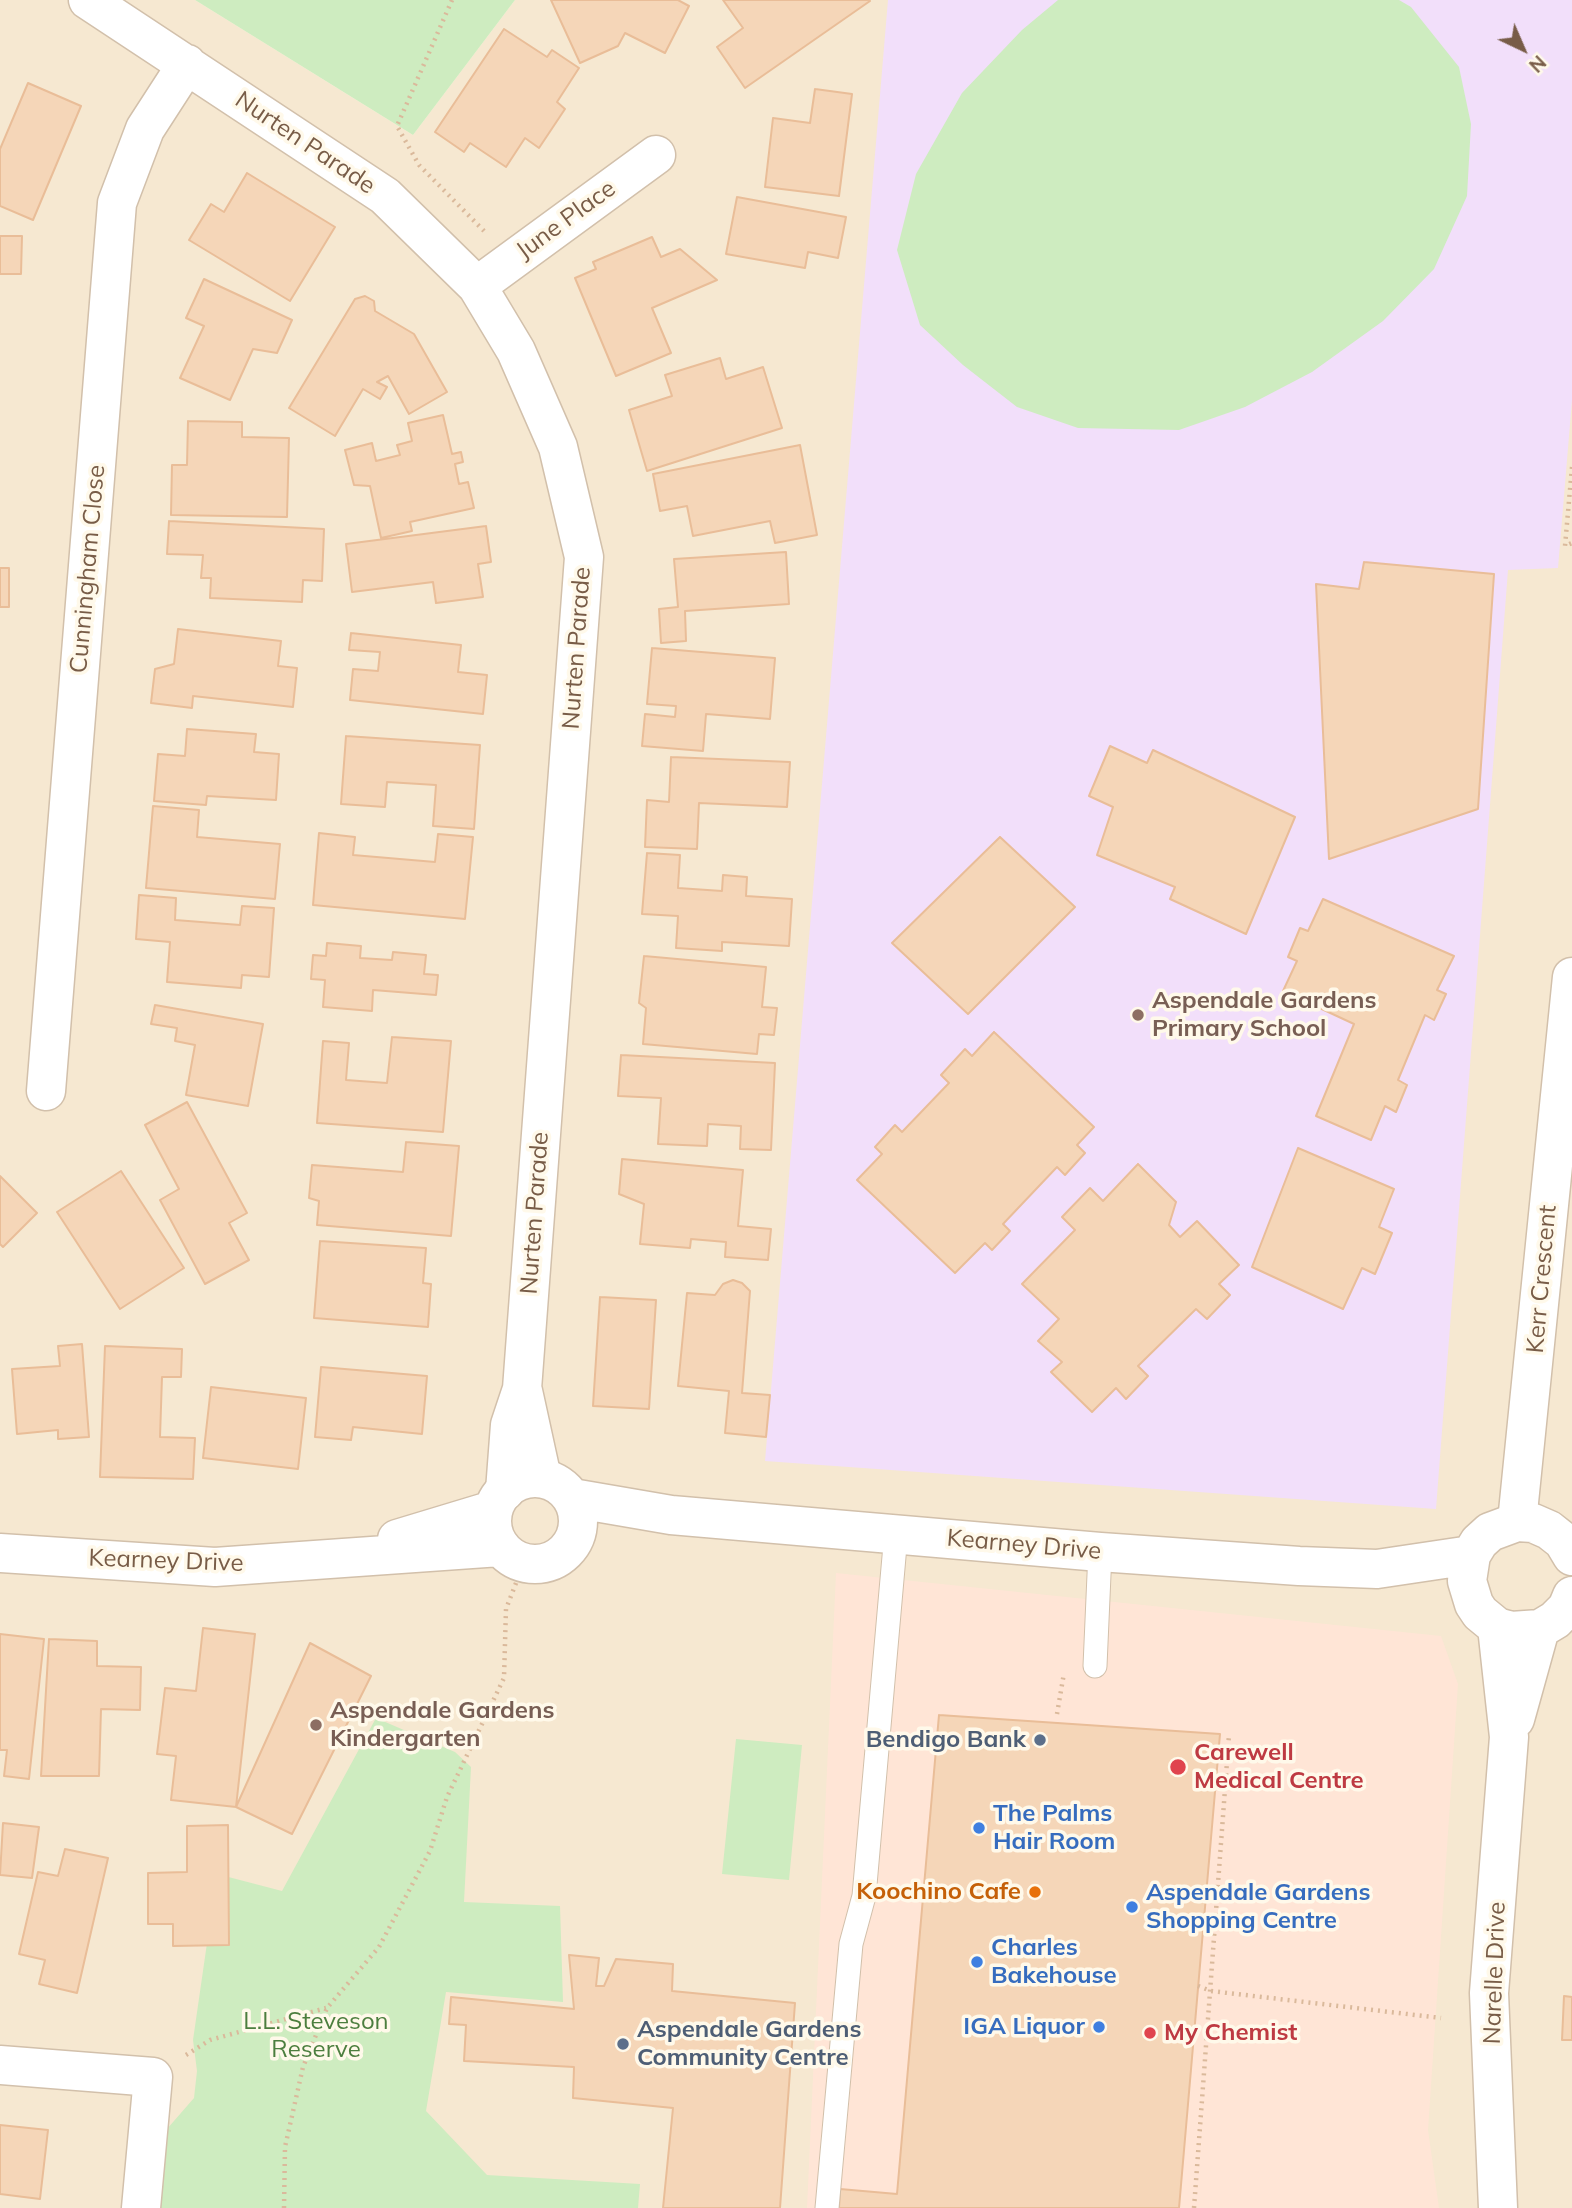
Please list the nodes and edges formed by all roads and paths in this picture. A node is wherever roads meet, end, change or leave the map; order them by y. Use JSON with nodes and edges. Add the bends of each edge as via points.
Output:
{"nodes":[{"id":1,"x":88,"y":0,"type":"edge"},
{"id":2,"x":452,"y":0,"type":"edge"},
{"id":3,"x":187,"y":64,"type":"junction"},
{"id":4,"x":656,"y":155,"type":"dead end"},
{"id":5,"x":513,"y":260,"type":"junction"},
{"id":6,"x":477,"y":286,"type":"junction"},
{"id":7,"x":1572,"y":467,"type":"edge"},
{"id":8,"x":1572,"y":543,"type":"edge"},
{"id":9,"x":1572,"y":976,"type":"edge"},
{"id":10,"x":46,"y":1091,"type":"dead end"},
{"id":11,"x":522,"y":1389,"type":"junction"},
{"id":12,"x":557,"y":1488,"type":"junction"},
{"id":13,"x":499,"y":1500,"type":"junction"},
{"id":14,"x":671,"y":1515,"type":"junction"},
{"id":15,"x":896,"y":1534,"type":"junction"},
{"id":16,"x":1546,"y":1536,"type":"edge"},
{"id":17,"x":576,"y":1538,"type":"junction"},
{"id":18,"x":1100,"y":1552,"type":"junction"},
{"id":19,"x":0,"y":1553,"type":"edge"},
{"id":20,"x":512,"y":1555,"type":"junction"},
{"id":21,"x":1471,"y":1555,"type":"junction"},
{"id":22,"x":331,"y":1558,"type":"junction"},
{"id":23,"x":1377,"y":1569,"type":"junction"},
{"id":24,"x":1469,"y":1594,"type":"junction"},
{"id":25,"x":1563,"y":1610,"type":"edge"},
{"id":26,"x":1497,"y":1627,"type":"junction"},
{"id":27,"x":1095,"y":1666,"type":"dead end"},
{"id":28,"x":1229,"y":1735,"type":"dead end"},
{"id":29,"x":1509,"y":1737,"type":"junction"},
{"id":30,"x":1198,"y":1986,"type":"dead end"},
{"id":31,"x":1211,"y":1991,"type":"junction"},
{"id":32,"x":327,"y":2008,"type":"junction"},
{"id":33,"x":1441,"y":2018,"type":"dead end"},
{"id":34,"x":0,"y":2065,"type":"edge"},
{"id":35,"x":153,"y":2077,"type":"junction"},
{"id":36,"x":141,"y":2208,"type":"edge"},
{"id":37,"x":284,"y":2208,"type":"edge"},
{"id":38,"x":827,"y":2208,"type":"edge"},
{"id":39,"x":1194,"y":2208,"type":"edge"},
{"id":40,"x":1498,"y":2208,"type":"edge"}],
"edges":[{"from":1,"to":3,"type":"street","name":"Nurten Parade"},
{"from":2,"to":5,"type":"path","via":[[397,126],[419,165]]},
{"from":3,"to":6,"type":"street","name":"Nurten Parade","via":[[385,196]]},
{"from":3,"to":10,"type":"street","name":"Cunningham Close","via":[[145,129],[117,203]]},
{"from":4,"to":5,"type":"street","name":"June Place"},
{"from":5,"to":6,"type":"street","name":"June Place"},
{"from":6,"to":11,"type":"street","name":"Nurten Parade","via":[[516,351],[558,447],[584,557]]},
{"from":7,"to":8,"type":"path","via":[[1565,547]]},
{"from":9,"to":16,"type":"street","name":"Kerr Crescent","via":[[1530,1415]]},
{"from":11,"to":12,"type":"street","name":"Nurten Parade"},
{"from":11,"to":13,"type":"street","name":"Nurten Parade","via":[[510,1426]]},
{"from":12,"to":13,"type":"street","via":[[529,1478]]},
{"from":12,"to":14,"type":"street","name":"Kearney Drive"},
{"from":12,"to":17,"type":"street","via":[[578,1511]]},
{"from":13,"to":20,"type":"street","via":[[494,1535]]},
{"from":13,"to":22,"type":"street","name":"Kearney Drive"},
{"from":14,"to":15,"type":"street","name":"Kearney Drive"},
{"from":14,"to":17,"type":"street","name":"Kearney Drive"},
{"from":15,"to":18,"type":"street","name":"Kearney Drive"},
{"from":15,"to":38,"type":"lane","via":[[864,1896],[851,1944]]},
{"from":16,"to":21,"type":"street","via":[[1490,1532]]},
{"from":17,"to":20,"type":"street","via":[[560,1558],[537,1565]]},
{"from":18,"to":23,"type":"street","name":"Kearney Drive"},
{"from":18,"to":27,"type":"lane"},
{"from":19,"to":22,"type":"street","name":"Kearney Drive","via":[[215,1567]]},
{"from":20,"to":22,"type":"street","name":"Kearney Drive"},
{"from":20,"to":32,"type":"path","via":[[505,1678],[447,1797],[430,1851],[379,1947]]},
{"from":21,"to":23,"type":"street","name":"Kearney Drive"},
{"from":21,"to":24,"type":"street"},
{"from":23,"to":24,"type":"street","name":"Kearney Drive"},
{"from":24,"to":26,"type":"street","via":[[1480,1613]]},
{"from":25,"to":26,"type":"street","via":[[1526,1632]]},
{"from":25,"to":29,"type":"street","name":"Narelle Drive"},
{"from":26,"to":29,"type":"street","name":"Narelle Drive"},
{"from":28,"to":31,"type":"path"},
{"from":29,"to":40,"type":"street","name":"Narelle Drive","via":[[1489,1993]]},
{"from":30,"to":31,"type":"path"},
{"from":31,"to":33,"type":"path"},
{"from":31,"to":39,"type":"path"},
{"from":32,"to":35,"type":"path","via":[[210,2040]]},
{"from":32,"to":37,"type":"path","via":[[303,2067],[285,2147]]},
{"from":34,"to":35,"type":"street"},
{"from":35,"to":36,"type":"street"}]}
